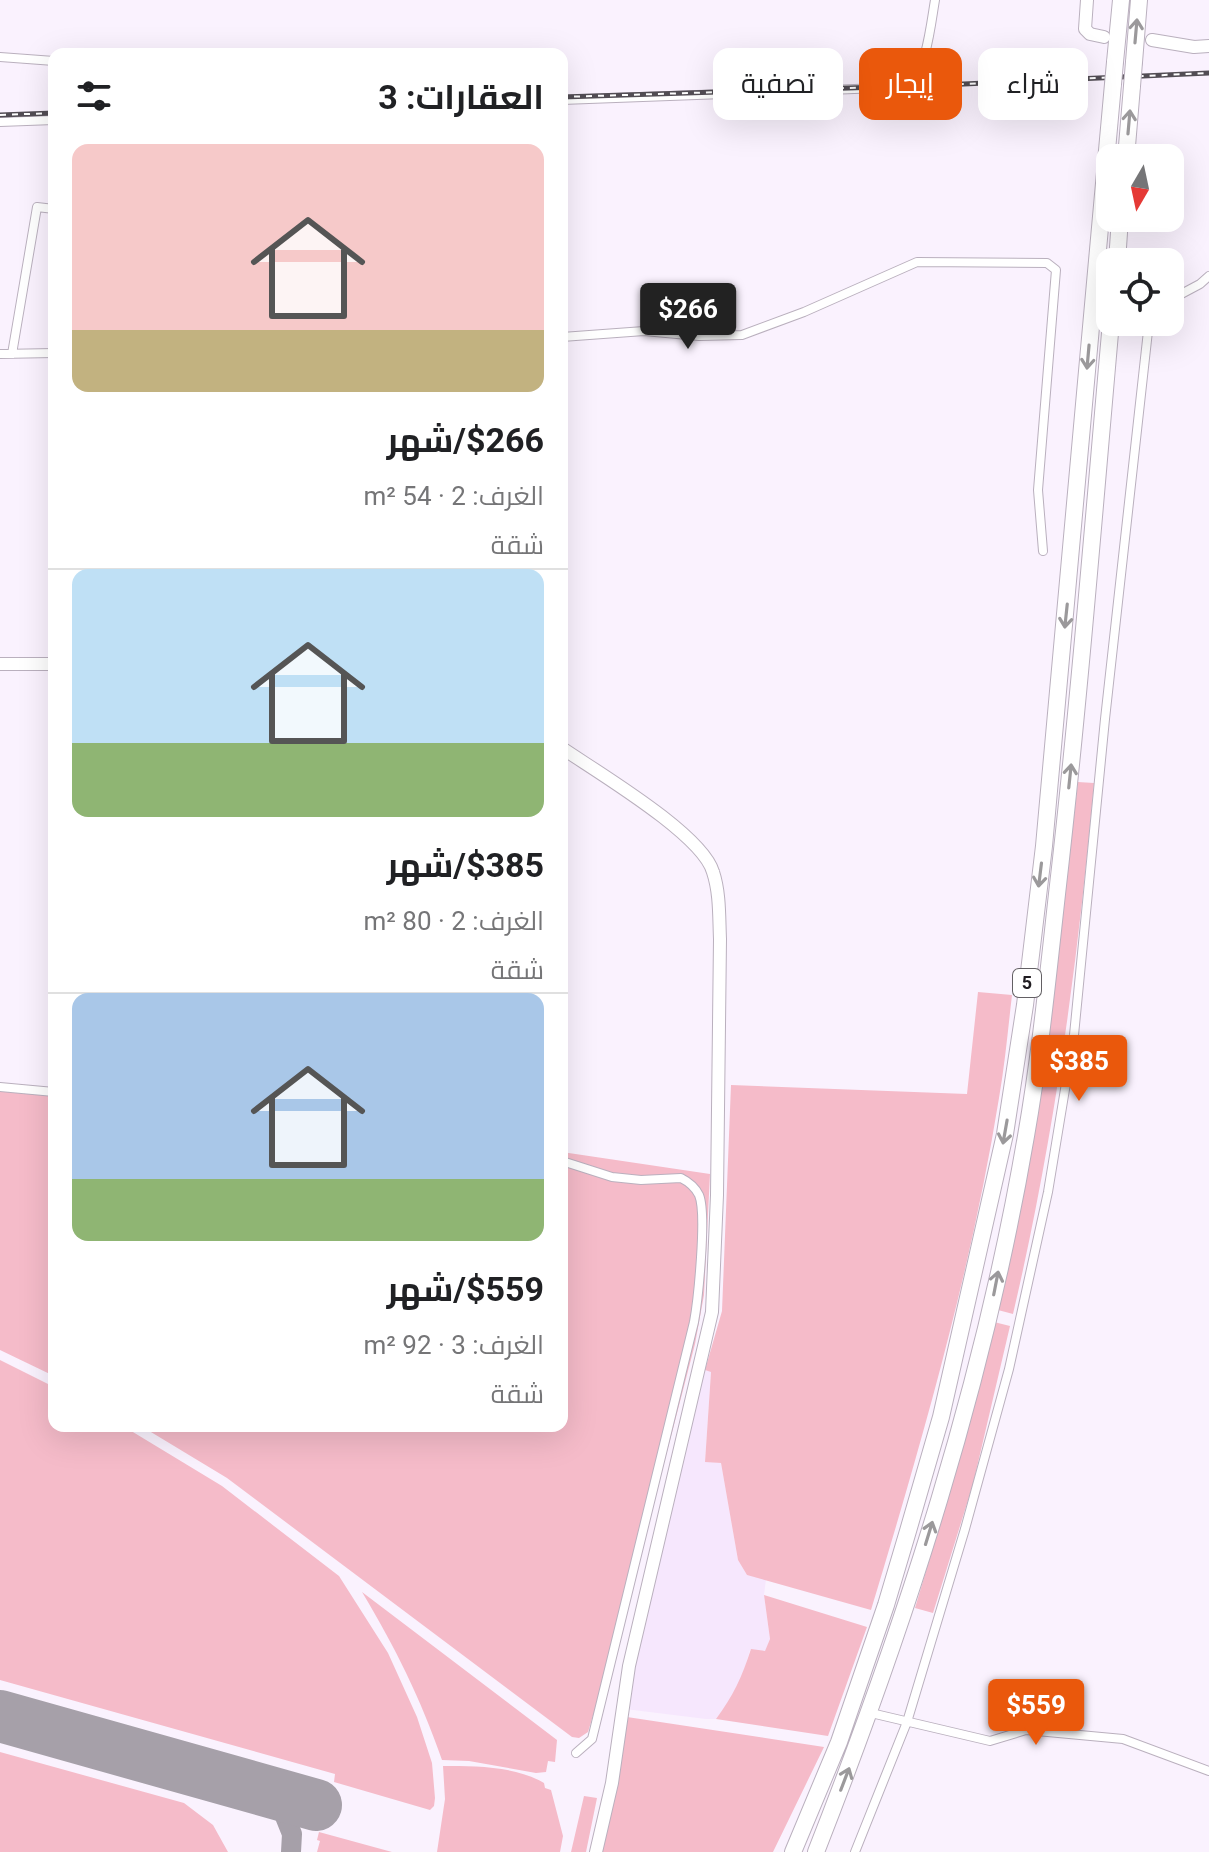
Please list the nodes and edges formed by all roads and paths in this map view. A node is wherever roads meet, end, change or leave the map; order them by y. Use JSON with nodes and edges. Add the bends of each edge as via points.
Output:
{"nodes":[{"id":1,"x":935,"y":0,"type":"edge"},
{"id":2,"x":1087,"y":0,"type":"edge"},
{"id":3,"x":1121,"y":0,"type":"edge"},
{"id":4,"x":1139,"y":0,"type":"edge"},
{"id":5,"x":1104,"y":37,"type":"dead end"},
{"id":6,"x":1152,"y":40,"type":"dead end"},
{"id":7,"x":1209,"y":46,"type":"edge"},
{"id":8,"x":0,"y":57,"type":"edge"},
{"id":9,"x":48,"y":61,"type":"edge"},
{"id":10,"x":568,"y":100,"type":"edge"},
{"id":11,"x":48,"y":120,"type":"edge"},
{"id":12,"x":0,"y":122,"type":"edge"},
{"id":13,"x":1127,"y":144,"type":"edge"},
{"id":14,"x":48,"y":208,"type":"edge"},
{"id":15,"x":1209,"y":276,"type":"edge"},
{"id":16,"x":1184,"y":291,"type":"edge"},
{"id":17,"x":1110,"y":336,"type":"edge"},
{"id":18,"x":1147,"y":336,"type":"edge"},
{"id":19,"x":568,"y":337,"type":"edge"},
{"id":20,"x":48,"y":353,"type":"edge"},
{"id":21,"x":0,"y":354,"type":"edge"},
{"id":22,"x":12,"y":354,"type":"junction"},
{"id":23,"x":1043,"y":551,"type":"dead end"},
{"id":24,"x":0,"y":664,"type":"edge"},
{"id":25,"x":48,"y":664,"type":"edge"},
{"id":26,"x":568,"y":752,"type":"edge"},
{"id":27,"x":0,"y":1087,"type":"edge"},
{"id":28,"x":48,"y":1091,"type":"edge"},
{"id":29,"x":568,"y":1163,"type":"edge"},
{"id":30,"x":871,"y":1713,"type":"junction"},
{"id":31,"x":907,"y":1722,"type":"junction"},
{"id":32,"x":576,"y":1753,"type":"dead end"},
{"id":33,"x":1209,"y":1771,"type":"edge"},
{"id":34,"x":596,"y":1852,"type":"edge"},
{"id":35,"x":793,"y":1852,"type":"edge"},
{"id":36,"x":816,"y":1852,"type":"edge"},
{"id":37,"x":855,"y":1852,"type":"edge"}],
"edges":[{"from":1,"to":10,"type":"street","via":[[925,54],[907,87]]},
{"from":2,"to":5,"type":"street","via":[[1085,29]]},
{"from":3,"to":35,"type":"highway","number":"5","one_way":true,"bridge":true,"via":[[1044,846],[1005,1134],[941,1417],[904,1546],[839,1742]]},
{"from":13,"to":4,"type":"highway","one_way":true,"bridge":true},
{"from":6,"to":7,"type":"street"},
{"from":8,"to":9,"type":"street"},
{"from":11,"to":12,"type":"street"},
{"from":14,"to":22,"type":"street","via":[[37,207]]},
{"from":15,"to":16,"type":"street"},
{"from":30,"to":17,"type":"highway","number":"5","one_way":true,"via":[[962,1423],[1026,1135],[1082,670]]},
{"from":18,"to":31,"type":"street","via":[[1074,1035],[1048,1192],[1009,1369]]},
{"from":19,"to":23,"type":"street","via":[[644,331],[742,335],[917,262],[1047,263],[1056,270],[1038,490]]},
{"from":20,"to":22,"type":"street"},
{"from":21,"to":22,"type":"street"},
{"from":24,"to":25,"type":"street"},
{"from":26,"to":34,"type":"street","via":[[701,852],[713,869],[720,939],[712,1312],[629,1666]]},
{"from":27,"to":28,"type":"street"},
{"from":29,"to":32,"type":"street","via":[[612,1177],[681,1178],[697,1191],[701,1213],[694,1322],[592,1739]]},
{"from":30,"to":31,"type":"street"},
{"from":36,"to":30,"type":"highway","number":"5","one_way":true},
{"from":31,"to":33,"type":"street","via":[[990,1741],[1026,1730],[1123,1739]]},
{"from":31,"to":37,"type":"street"}]}
